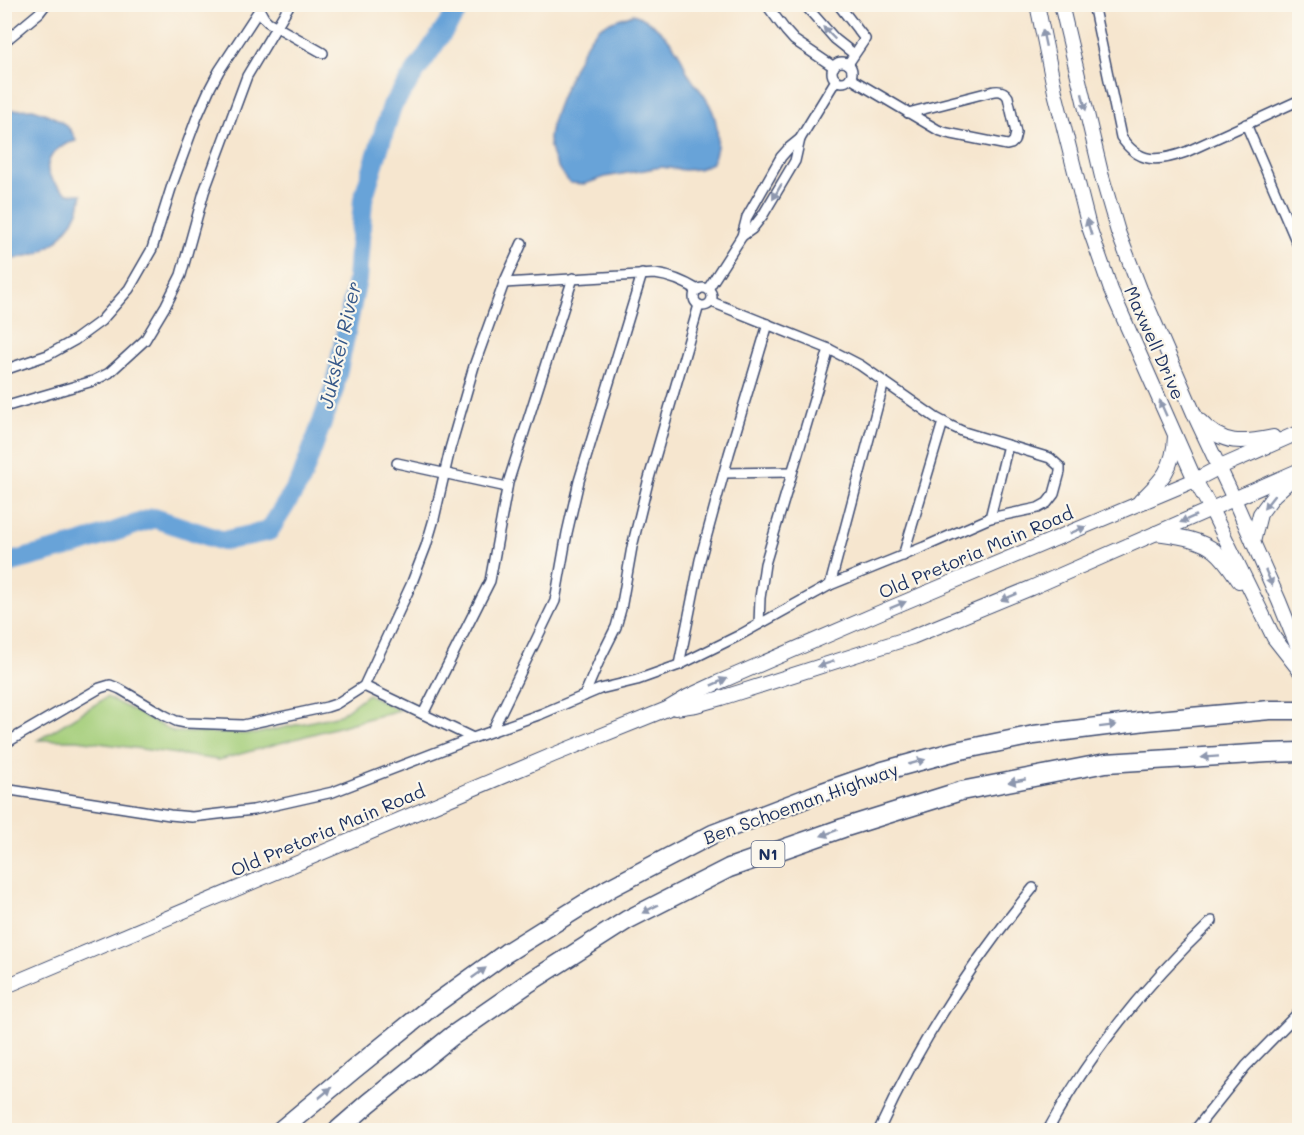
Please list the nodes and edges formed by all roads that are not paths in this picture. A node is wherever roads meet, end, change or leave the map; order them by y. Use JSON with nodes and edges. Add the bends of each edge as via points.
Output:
{"nodes":[{"id":1,"x":46,"y":4,"type":"edge"},
{"id":2,"x":290,"y":4,"type":"edge"},
{"id":3,"x":766,"y":4,"type":"edge"},
{"id":4,"x":804,"y":4,"type":"edge"},
{"id":5,"x":838,"y":4,"type":"edge"},
{"id":6,"x":1037,"y":4,"type":"edge"},
{"id":7,"x":1061,"y":4,"type":"edge"},
{"id":8,"x":1093,"y":4,"type":"edge"},
{"id":9,"x":258,"y":7,"type":"edge"},
{"id":10,"x":277,"y":27,"type":"junction"},
{"id":11,"x":4,"y":42,"type":"edge"},
{"id":12,"x":323,"y":53,"type":"dead end"},
{"id":13,"x":854,"y":54,"type":"junction"},
{"id":14,"x":848,"y":64,"type":"junction"},
{"id":15,"x":834,"y":67,"type":"junction"},
{"id":16,"x":850,"y":78,"type":"junction"},
{"id":17,"x":836,"y":80,"type":"junction"},
{"id":18,"x":1299,"y":100,"type":"edge"},
{"id":19,"x":908,"y":113,"type":"junction"},
{"id":20,"x":1246,"y":124,"type":"junction"},
{"id":21,"x":800,"y":139,"type":"junction"},
{"id":22,"x":742,"y":236,"type":"junction"},
{"id":23,"x":522,"y":243,"type":"dead end"},
{"id":24,"x":1299,"y":250,"type":"edge"},
{"id":25,"x":642,"y":274,"type":"junction"},
{"id":26,"x":573,"y":278,"type":"junction"},
{"id":27,"x":504,"y":283,"type":"junction"},
{"id":28,"x":703,"y":290,"type":"junction"},
{"id":29,"x":711,"y":302,"type":"junction"},
{"id":30,"x":699,"y":305,"type":"junction"},
{"id":31,"x":768,"y":324,"type":"junction"},
{"id":32,"x":829,"y":349,"type":"junction"},
{"id":33,"x":4,"y":370,"type":"edge"},
{"id":34,"x":884,"y":382,"type":"junction"},
{"id":35,"x":4,"y":407,"type":"edge"},
{"id":36,"x":1195,"y":416,"type":"junction"},
{"id":37,"x":943,"y":422,"type":"junction"},
{"id":38,"x":1299,"y":432,"type":"edge"},
{"id":39,"x":1174,"y":434,"type":"junction"},
{"id":40,"x":1008,"y":444,"type":"junction"},
{"id":41,"x":397,"y":463,"type":"dead end"},
{"id":42,"x":1218,"y":468,"type":"junction"},
{"id":43,"x":1299,"y":471,"type":"edge"},
{"id":44,"x":792,"y":472,"type":"junction"},
{"id":45,"x":724,"y":473,"type":"junction"},
{"id":46,"x":444,"y":474,"type":"junction"},
{"id":47,"x":1195,"y":480,"type":"junction"},
{"id":48,"x":507,"y":487,"type":"junction"},
{"id":49,"x":1234,"y":499,"type":"junction"},
{"id":50,"x":1134,"y":506,"type":"junction"},
{"id":51,"x":1211,"y":509,"type":"junction"},
{"id":52,"x":990,"y":518,"type":"junction"},
{"id":53,"x":1156,"y":533,"type":"junction"},
{"id":54,"x":1253,"y":542,"type":"junction"},
{"id":55,"x":903,"y":556,"type":"junction"},
{"id":56,"x":830,"y":585,"type":"junction"},
{"id":57,"x":1260,"y":610,"type":"junction"},
{"id":58,"x":759,"y":624,"type":"junction"},
{"id":59,"x":1299,"y":653,"type":"edge"},
{"id":60,"x":679,"y":665,"type":"junction"},
{"id":61,"x":1299,"y":671,"type":"edge"},
{"id":62,"x":364,"y":686,"type":"junction"},
{"id":63,"x":584,"y":696,"type":"junction"},
{"id":64,"x":667,"y":709,"type":"junction"},
{"id":65,"x":1299,"y":710,"type":"edge"},
{"id":66,"x":423,"y":714,"type":"junction"},
{"id":67,"x":492,"y":731,"type":"junction"},
{"id":68,"x":473,"y":738,"type":"junction"},
{"id":69,"x":4,"y":744,"type":"edge"},
{"id":70,"x":1299,"y":752,"type":"edge"},
{"id":71,"x":4,"y":789,"type":"edge"},
{"id":72,"x":1033,"y":888,"type":"dead end"},
{"id":73,"x":1212,"y":921,"type":"dead end"},
{"id":74,"x":4,"y":987,"type":"edge"},
{"id":75,"x":1299,"y":1011,"type":"edge"},
{"id":76,"x":281,"y":1131,"type":"edge"},
{"id":77,"x":338,"y":1131,"type":"edge"},
{"id":78,"x":879,"y":1131,"type":"edge"},
{"id":79,"x":1048,"y":1131,"type":"edge"},
{"id":80,"x":1195,"y":1131,"type":"edge"}],
"edges":[{"from":1,"to":11,"type":"street"},
{"from":2,"to":10,"type":"street"},
{"from":3,"to":15,"type":"street","via":[[794,40]]},
{"from":13,"to":4,"type":"street","one_way":true},
{"from":5,"to":13,"type":"street","via":[[865,39]]},
{"from":39,"to":6,"type":"main road","name":"Maxwell Drive","one_way":true,"via":[[1111,290],[1089,227]]},
{"from":7,"to":36,"type":"main road","name":"Maxwell Drive","one_way":true,"via":[[1118,232]]},
{"from":8,"to":20,"type":"street","via":[[1121,137],[1128,147],[1146,158],[1168,158]]},
{"from":9,"to":10,"type":"street","via":[[268,22]]},
{"from":9,"to":33,"type":"street","via":[[209,90],[152,249],[129,289],[101,321],[75,340],[48,356]]},
{"from":10,"to":12,"type":"street"},
{"from":10,"to":35,"type":"street","via":[[247,76],[204,192],[181,275],[145,340],[109,373],[93,381]]},
{"from":13,"to":14,"type":"street"},
{"from":14,"to":15,"type":"street","via":[[838,63]]},
{"from":14,"to":16,"type":"street"},
{"from":15,"to":17,"type":"street"},
{"from":16,"to":17,"type":"street"},
{"from":16,"to":19,"type":"street"},
{"from":17,"to":21,"type":"street"},
{"from":18,"to":20,"type":"street"},
{"from":19,"to":19,"type":"street","via":[[1002,91],[1008,97],[1016,133],[1014,141],[1007,145],[947,133]]},
{"from":20,"to":24,"type":"street"},
{"from":21,"to":22,"type":"street","via":[[778,163],[744,225]]},
{"from":21,"to":22,"type":"street","one_way":true,"via":[[790,169],[763,214]]},
{"from":22,"to":28,"type":"street"},
{"from":23,"to":27,"type":"street"},
{"from":25,"to":26,"type":"street"},
{"from":25,"to":28,"type":"street","via":[[667,276]]},
{"from":25,"to":67,"type":"street","via":[[579,481],[555,601]]},
{"from":26,"to":27,"type":"street"},
{"from":26,"to":48,"type":"street"},
{"from":27,"to":46,"type":"street","via":[[474,366]]},
{"from":28,"to":29,"type":"street","via":[[712,295]]},
{"from":28,"to":30,"type":"street","via":[[694,296]]},
{"from":29,"to":30,"type":"street"},
{"from":29,"to":31,"type":"street"},
{"from":30,"to":63,"type":"street","via":[[648,482],[616,627]]},
{"from":31,"to":32,"type":"street"},
{"from":31,"to":45,"type":"street"},
{"from":32,"to":34,"type":"street"},
{"from":32,"to":44,"type":"street"},
{"from":34,"to":37,"type":"street"},
{"from":34,"to":56,"type":"street"},
{"from":36,"to":38,"type":"main road","via":[[1227,440],[1253,441]]},
{"from":36,"to":42,"type":"main road","name":"Maxwell Drive"},
{"from":37,"to":40,"type":"street"},
{"from":37,"to":55,"type":"street"},
{"from":38,"to":42,"type":"main road","name":"Old Pretoria Main Road"},
{"from":39,"to":47,"type":"main road","name":"Maxwell Drive"},
{"from":39,"to":50,"type":"main road","via":[[1171,462],[1156,485]]},
{"from":40,"to":52,"type":"street"},
{"from":40,"to":52,"type":"street","via":[[1050,458],[1060,472],[1047,503]]},
{"from":41,"to":46,"type":"street"},
{"from":42,"to":47,"type":"main road","name":"Old Pretoria Main Road"},
{"from":42,"to":49,"type":"main road","name":"Maxwell Drive"},
{"from":43,"to":49,"type":"main road","name":"Old Pretoria Main Road"},
{"from":43,"to":54,"type":"main road","one_way":true,"via":[[1260,514]]},
{"from":44,"to":45,"type":"street"},
{"from":44,"to":58,"type":"street","via":[[765,564]]},
{"from":45,"to":60,"type":"street","via":[[700,560]]},
{"from":46,"to":48,"type":"street"},
{"from":46,"to":62,"type":"street","via":[[426,546]]},
{"from":47,"to":50,"type":"main road","name":"Old Pretoria Main Road"},
{"from":47,"to":51,"type":"main road","name":"Maxwell Drive"},
{"from":48,"to":66,"type":"street","via":[[490,581]]},
{"from":49,"to":51,"type":"main road","name":"Old Pretoria Main Road"},
{"from":49,"to":54,"type":"main road","name":"Maxwell Drive"},
{"from":64,"to":50,"type":"main road","name":"Old Pretoria Main Road","one_way":true,"via":[[717,683]]},
{"from":51,"to":53,"type":"main road","name":"Old Pretoria Main Road","one_way":true},
{"from":51,"to":57,"type":"main road","name":"Maxwell Drive"},
{"from":52,"to":55,"type":"street"},
{"from":53,"to":57,"type":"main road","via":[[1192,540],[1214,550]]},
{"from":53,"to":64,"type":"main road","name":"Old Pretoria Main Road","one_way":true,"via":[[912,637],[721,698]]},
{"from":54,"to":59,"type":"main road","name":"Maxwell Drive","one_way":true},
{"from":55,"to":56,"type":"street"},
{"from":56,"to":58,"type":"street"},
{"from":57,"to":61,"type":"main road","name":"Maxwell Drive","via":[[1274,638]]},
{"from":58,"to":60,"type":"street"},
{"from":60,"to":63,"type":"street"},
{"from":62,"to":66,"type":"street"},
{"from":62,"to":69,"type":"street","via":[[327,707],[243,725],[176,721],[110,685]]},
{"from":63,"to":67,"type":"street"},
{"from":64,"to":74,"type":"main road","name":"Old Pretoria Main Road"},
{"from":76,"to":65,"type":"highway","name":"Ben Schoeman Highway","number":"N1","one_way":true,"via":[[431,1007],[506,953],[610,888],[713,834],[883,771],[956,751],[1034,735],[1146,721]]},
{"from":66,"to":68,"type":"street"},
{"from":67,"to":68,"type":"street"},
{"from":68,"to":71,"type":"street","via":[[333,792],[253,810],[202,816],[170,815]]},
{"from":70,"to":77,"type":"highway","name":"Ben Schoeman Highway","number":"N1","one_way":true,"via":[[1106,763],[961,791],[729,868],[627,920],[527,984],[452,1036]]},
{"from":72,"to":78,"type":"street","via":[[940,1016]]},
{"from":73,"to":79,"type":"street","via":[[1179,952],[1126,1015],[1073,1088]]},
{"from":75,"to":80,"type":"street","via":[[1246,1065]]}]}
